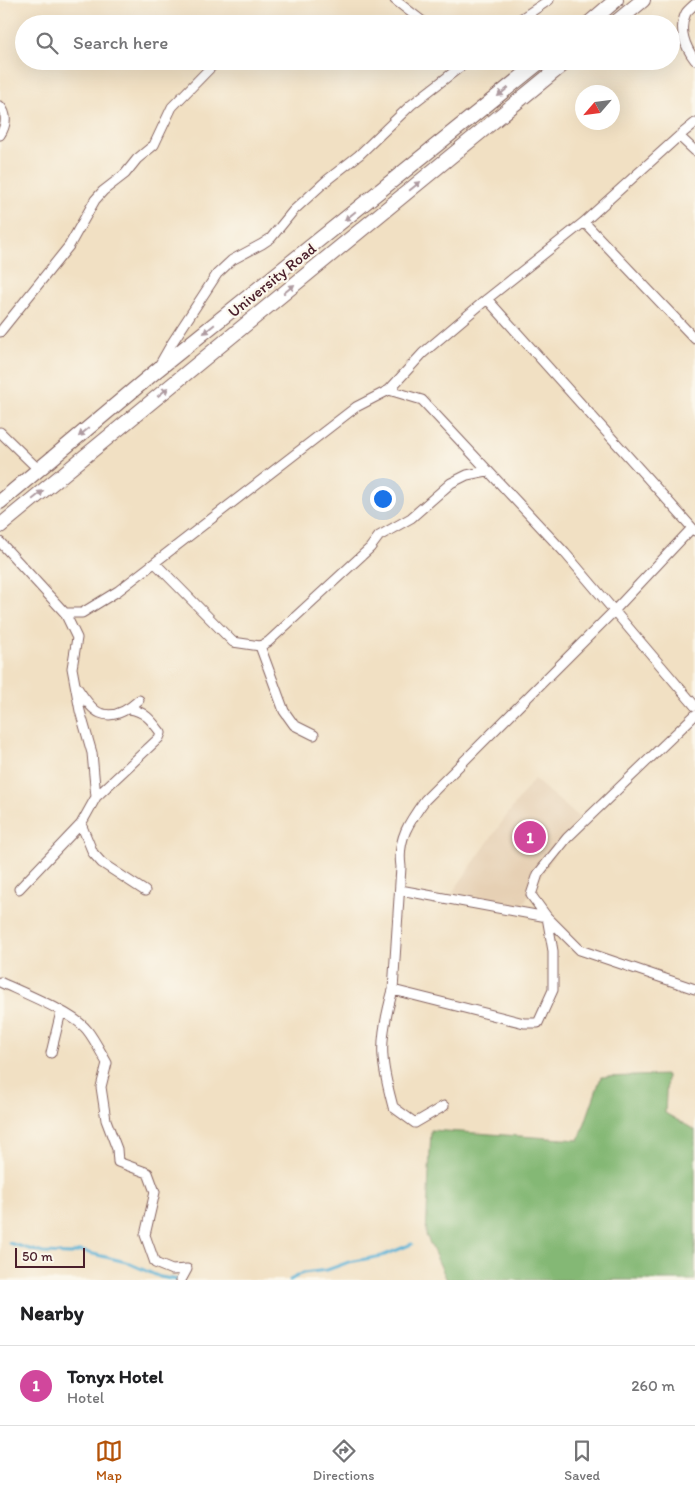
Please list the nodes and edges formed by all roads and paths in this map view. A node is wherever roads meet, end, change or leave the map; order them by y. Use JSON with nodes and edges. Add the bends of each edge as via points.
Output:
{"nodes":[{"id":1,"x":395,"y":0,"type":"edge"},
{"id":2,"x":549,"y":0,"type":"edge"},
{"id":3,"x":616,"y":0,"type":"edge"},
{"id":4,"x":643,"y":0,"type":"edge"},
{"id":5,"x":695,"y":4,"type":"edge"},
{"id":6,"x":414,"y":15,"type":"edge"},
{"id":7,"x":526,"y":15,"type":"edge"},
{"id":8,"x":598,"y":15,"type":"edge"},
{"id":9,"x":625,"y":15,"type":"edge"},
{"id":10,"x":695,"y":60,"type":"edge"},
{"id":11,"x":208,"y":70,"type":"edge"},
{"id":12,"x":456,"y":70,"type":"edge"},
{"id":13,"x":530,"y":70,"type":"edge"},
{"id":14,"x":556,"y":70,"type":"edge"},
{"id":15,"x":0,"y":106,"type":"edge"},
{"id":16,"x":695,"y":123,"type":"edge"},
{"id":17,"x":0,"y":136,"type":"edge"},
{"id":18,"x":679,"y":136,"type":"junction"},
{"id":19,"x":695,"y":151,"type":"edge"},
{"id":20,"x":584,"y":222,"type":"junction"},
{"id":21,"x":487,"y":299,"type":"junction"},
{"id":22,"x":0,"y":332,"type":"edge"},
{"id":23,"x":693,"y":334,"type":"edge"},
{"id":24,"x":156,"y":371,"type":"junction"},
{"id":25,"x":389,"y":390,"type":"junction"},
{"id":26,"x":0,"y":432,"type":"edge"},
{"id":27,"x":38,"y":469,"type":"junction"},
{"id":28,"x":487,"y":471,"type":"junction"},
{"id":29,"x":0,"y":502,"type":"edge"},
{"id":30,"x":0,"y":526,"type":"edge"},
{"id":31,"x":694,"y":530,"type":"edge"},
{"id":32,"x":0,"y":542,"type":"edge"},
{"id":33,"x":155,"y":563,"type":"junction"},
{"id":34,"x":613,"y":612,"type":"junction"},
{"id":35,"x":65,"y":614,"type":"junction"},
{"id":36,"x":260,"y":646,"type":"junction"},
{"id":37,"x":75,"y":684,"type":"junction"},
{"id":38,"x":139,"y":700,"type":"dead end"},
{"id":39,"x":695,"y":706,"type":"edge"},
{"id":40,"x":129,"y":709,"type":"junction"},
{"id":41,"x":80,"y":711,"type":"junction"},
{"id":42,"x":99,"y":713,"type":"junction"},
{"id":43,"x":695,"y":715,"type":"edge"},
{"id":44,"x":314,"y":735,"type":"dead end"},
{"id":45,"x":96,"y":797,"type":"junction"},
{"id":46,"x":80,"y":824,"type":"junction"},
{"id":47,"x":19,"y":889,"type":"dead end"},
{"id":48,"x":400,"y":890,"type":"junction"},
{"id":49,"x":145,"y":891,"type":"dead end"},
{"id":50,"x":547,"y":917,"type":"junction"},
{"id":51,"x":0,"y":982,"type":"edge"},
{"id":52,"x":695,"y":989,"type":"edge"},
{"id":53,"x":393,"y":990,"type":"junction"},
{"id":54,"x":61,"y":1012,"type":"junction"},
{"id":55,"x":51,"y":1053,"type":"dead end"},
{"id":56,"x":444,"y":1106,"type":"dead end"},
{"id":57,"x":181,"y":1280,"type":"edge"}],
"edges":[{"from":1,"to":6,"type":"street"},
{"from":2,"to":7,"type":"street"},
{"from":3,"to":8,"type":"highway"},
{"from":4,"to":9,"type":"highway"},
{"from":5,"to":10,"type":"street","via":[[686,13],[683,31],[686,49]]},
{"from":11,"to":22,"type":"street","via":[[172,107],[154,145],[95,200],[69,246]]},
{"from":12,"to":24,"type":"street","via":[[411,105],[327,180],[270,238],[232,260],[217,274]]},
{"from":13,"to":24,"type":"highway","name":"University Road","one_way":true},
{"from":30,"to":14,"type":"highway","name":"University Road","one_way":true},
{"from":15,"to":17,"type":"street","via":[[6,118]]},
{"from":16,"to":18,"type":"street"},
{"from":18,"to":19,"type":"street"},
{"from":18,"to":20,"type":"street"},
{"from":20,"to":21,"type":"street"},
{"from":20,"to":23,"type":"street"},
{"from":21,"to":25,"type":"street","via":[[423,353]]},
{"from":21,"to":31,"type":"street"},
{"from":24,"to":27,"type":"highway","name":"University Road","one_way":true},
{"from":25,"to":28,"type":"street","via":[[422,400]]},
{"from":25,"to":33,"type":"street","via":[[356,407]]},
{"from":26,"to":27,"type":"street"},
{"from":27,"to":29,"type":"highway","name":"University Road"},
{"from":28,"to":34,"type":"street","via":[[564,553]]},
{"from":28,"to":36,"type":"street","via":[[467,475],[451,483],[411,518],[379,536],[370,548]]},
{"from":31,"to":34,"type":"street"},
{"from":32,"to":35,"type":"street"},
{"from":33,"to":35,"type":"street","via":[[82,613]]},
{"from":33,"to":36,"type":"street","via":[[233,642]]},
{"from":34,"to":39,"type":"street"},
{"from":34,"to":48,"type":"street","via":[[425,800],[403,836],[399,852]]},
{"from":35,"to":37,"type":"street","via":[[77,638],[72,668]]},
{"from":36,"to":44,"type":"street","via":[[284,711],[294,725]]},
{"from":37,"to":41,"type":"street"},
{"from":37,"to":42,"type":"street"},
{"from":38,"to":40,"type":"street"},
{"from":40,"to":42,"type":"street","via":[[109,715]]},
{"from":40,"to":45,"type":"street","via":[[138,710],[150,718],[161,733]]},
{"from":41,"to":42,"type":"street"},
{"from":41,"to":45,"type":"street","via":[[92,753]]},
{"from":43,"to":50,"type":"street","via":[[567,838],[538,874],[531,895]]},
{"from":45,"to":46,"type":"street"},
{"from":46,"to":47,"type":"street"},
{"from":46,"to":49,"type":"street","via":[[93,853],[102,863]]},
{"from":48,"to":50,"type":"street"},
{"from":48,"to":53,"type":"street"},
{"from":50,"to":52,"type":"street","via":[[580,950]]},
{"from":50,"to":53,"type":"street","via":[[553,951],[553,990],[538,1023],[524,1024]]},
{"from":51,"to":54,"type":"street"},
{"from":53,"to":56,"type":"street","via":[[386,1015],[382,1055],[393,1107],[415,1123]]},
{"from":54,"to":55,"type":"street"},
{"from":54,"to":57,"type":"street","via":[[87,1030],[107,1063],[101,1088],[118,1162],[148,1172],[155,1192],[145,1235],[155,1263],[172,1270],[187,1269]]}]}
